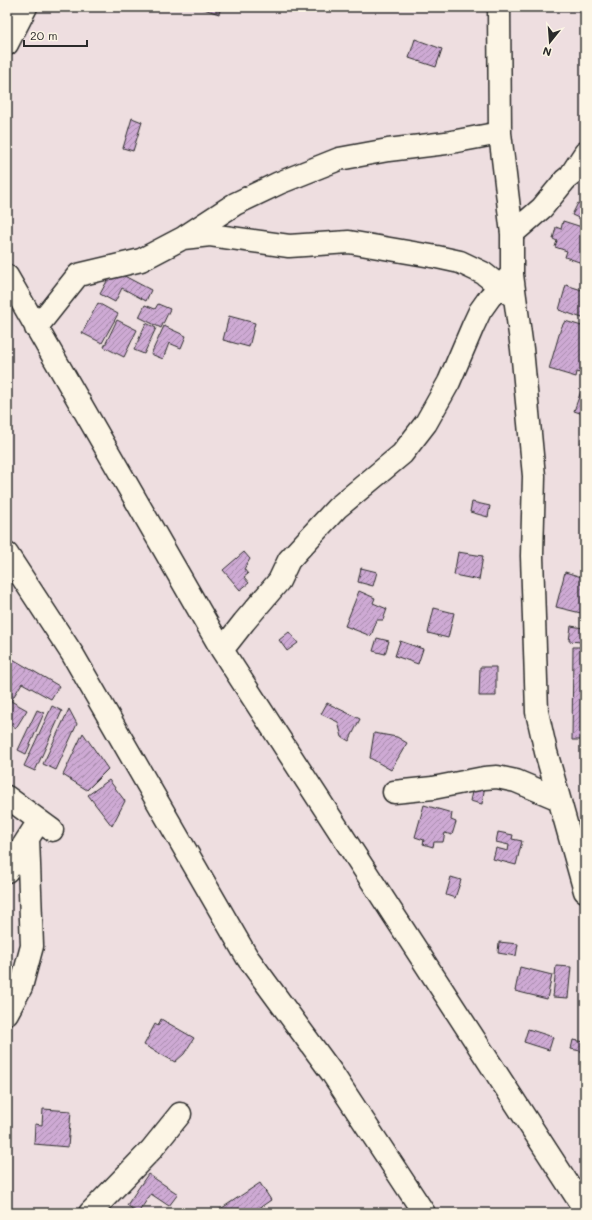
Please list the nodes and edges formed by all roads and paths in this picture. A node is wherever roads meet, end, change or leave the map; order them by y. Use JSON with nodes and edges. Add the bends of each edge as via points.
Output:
{"nodes":[{"id":1,"x":26,"y":7,"type":"edge"},
{"id":2,"x":498,"y":7,"type":"edge"},
{"id":3,"x":7,"y":44,"type":"edge"},
{"id":4,"x":500,"y":133,"type":"junction"},
{"id":5,"x":585,"y":153,"type":"edge"},
{"id":6,"x":565,"y":180,"type":"junction"},
{"id":7,"x":585,"y":188,"type":"edge"},
{"id":8,"x":512,"y":234,"type":"junction"},
{"id":9,"x":183,"y":238,"type":"junction"},
{"id":10,"x":460,"y":262,"type":"junction"},
{"id":11,"x":7,"y":276,"type":"edge"},
{"id":12,"x":510,"y":279,"type":"junction"},
{"id":13,"x":36,"y":328,"type":"junction"},
{"id":14,"x":7,"y":554,"type":"edge"},
{"id":15,"x":222,"y":650,"type":"junction"},
{"id":16,"x":394,"y":792,"type":"dead end"},
{"id":17,"x":7,"y":797,"type":"edge"},
{"id":18,"x":559,"y":799,"type":"junction"},
{"id":19,"x":40,"y":830,"type":"junction"},
{"id":20,"x":7,"y":871,"type":"edge"},
{"id":21,"x":585,"y":890,"type":"edge"},
{"id":22,"x":7,"y":1013,"type":"edge"},
{"id":23,"x":180,"y":1114,"type":"dead end"},
{"id":24,"x":585,"y":1210,"type":"edge"},
{"id":25,"x":90,"y":1213,"type":"edge"},
{"id":26,"x":424,"y":1213,"type":"edge"}],
"edges":[{"from":1,"to":3,"type":"street"},
{"from":2,"to":4,"type":"street"},
{"from":4,"to":8,"type":"street"},
{"from":4,"to":9,"type":"street","via":[[339,159],[234,204]]},
{"from":5,"to":6,"type":"street"},
{"from":6,"to":7,"type":"street"},
{"from":6,"to":8,"type":"street","via":[[542,208]]},
{"from":8,"to":12,"type":"street"},
{"from":9,"to":10,"type":"street","via":[[210,236],[289,246],[349,242]]},
{"from":9,"to":13,"type":"street","via":[[141,260],[78,275]]},
{"from":10,"to":12,"type":"street","via":[[483,273]]},
{"from":10,"to":12,"type":"street","via":[[498,261]]},
{"from":11,"to":13,"type":"street"},
{"from":12,"to":15,"type":"street","via":[[490,297],[480,311],[449,382],[426,423],[402,454],[337,508],[300,548],[289,560],[279,581]]},
{"from":12,"to":18,"type":"street","via":[[522,349],[534,476],[532,556],[537,712]]},
{"from":13,"to":15,"type":"street"},
{"from":14,"to":26,"type":"street","via":[[73,655],[247,957],[332,1073]]},
{"from":15,"to":24,"type":"street"},
{"from":16,"to":18,"type":"street","via":[[497,777],[516,781]]},
{"from":17,"to":19,"type":"street"},
{"from":18,"to":21,"type":"street"},
{"from":19,"to":20,"type":"street"},
{"from":19,"to":22,"type":"street","via":[[32,946],[21,987]]},
{"from":23,"to":25,"type":"street","via":[[151,1150]]}]}
